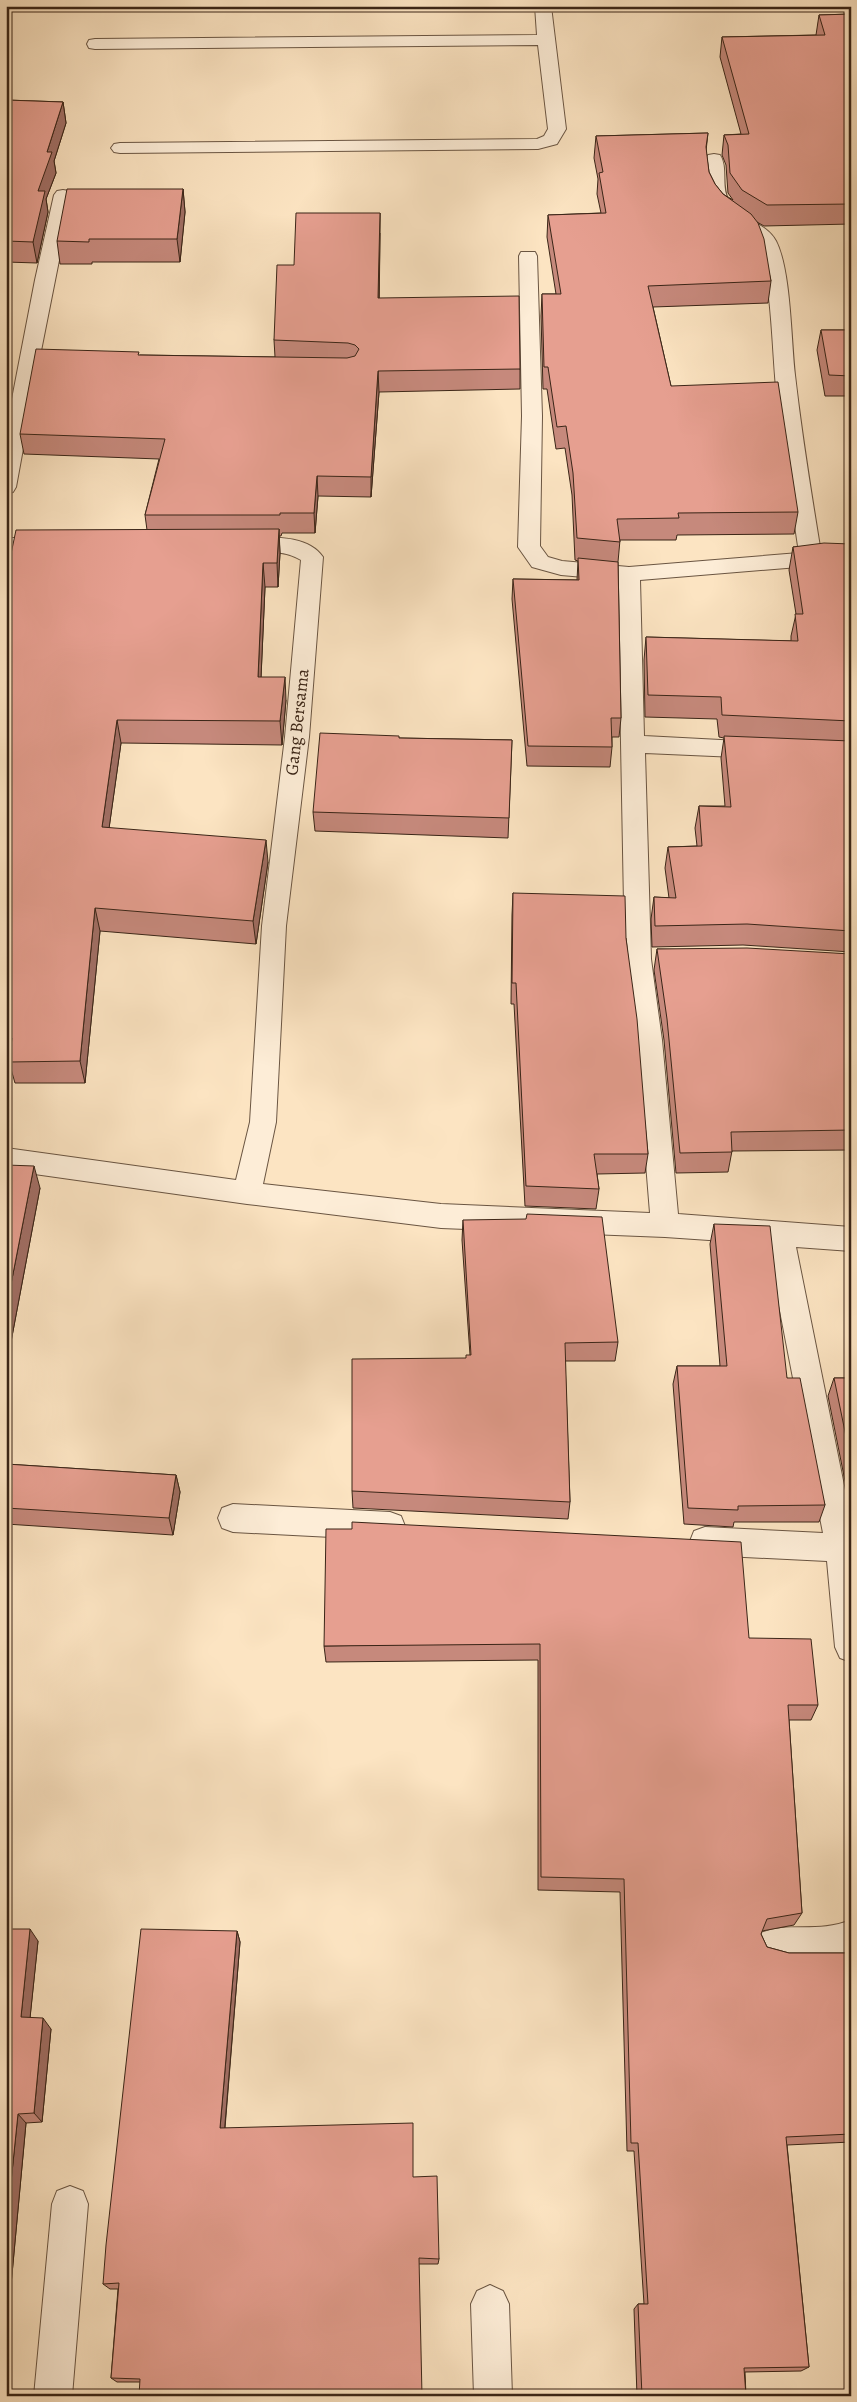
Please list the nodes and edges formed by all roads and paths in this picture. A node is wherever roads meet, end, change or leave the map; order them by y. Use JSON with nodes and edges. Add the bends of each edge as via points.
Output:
{"nodes":[{"id":1,"x":543,"y":6,"type":"edge"},
{"id":2,"x":546,"y":40,"type":"junction"},
{"id":3,"x":95,"y":44,"type":"dead end"},
{"id":4,"x":120,"y":148,"type":"dead end"},
{"id":5,"x":714,"y":159,"type":"dead end"},
{"id":6,"x":63,"y":195,"type":"dead end"},
{"id":7,"x":528,"y":256,"type":"dead end"},
{"id":8,"x":30,"y":361,"type":"junction"},
{"id":9,"x":93,"y":364,"type":"edge"},
{"id":10,"x":6,"y":487,"type":"edge"},
{"id":11,"x":76,"y":544,"type":"edge"},
{"id":12,"x":224,"y":544,"type":"edge"},
{"id":13,"x":6,"y":545,"type":"edge"},
{"id":14,"x":630,"y":574,"type":"junction"},
{"id":15,"x":633,"y":744,"type":"junction"},
{"id":16,"x":784,"y":751,"type":"edge"},
{"id":17,"x":6,"y":1159,"type":"edge"},
{"id":18,"x":246,"y":1194,"type":"junction"},
{"id":19,"x":665,"y":1225,"type":"junction"},
{"id":20,"x":779,"y":1232,"type":"junction"},
{"id":21,"x":851,"y":1239,"type":"edge"},
{"id":22,"x":233,"y":1518,"type":"dead end"},
{"id":23,"x":412,"y":1527,"type":"edge"},
{"id":24,"x":681,"y":1540,"type":"edge"},
{"id":25,"x":841,"y":1548,"type":"junction"},
{"id":26,"x":851,"y":1647,"type":"edge"},
{"id":27,"x":851,"y":1937,"type":"edge"},
{"id":28,"x":773,"y":1945,"type":"edge"},
{"id":29,"x":70,"y":2204,"type":"dead end"},
{"id":30,"x":490,"y":2304,"type":"dead end"},
{"id":31,"x":53,"y":2396,"type":"edge"},
{"id":32,"x":492,"y":2396,"type":"edge"}],
"edges":[{"from":1,"to":2,"type":"street"},
{"from":2,"to":3,"type":"street"},
{"from":2,"to":4,"type":"street","via":[[557,129],[551,140],[538,144]]},
{"from":5,"to":14,"type":"street","via":[[719,200],[744,224],[760,232],[766,241],[774,272],[786,391],[811,559]]},
{"from":6,"to":8,"type":"street"},
{"from":7,"to":14,"type":"street","via":[[532,416],[530,547],[540,562],[561,568]]},
{"from":8,"to":9,"type":"street"},
{"from":8,"to":10,"type":"street"},
{"from":11,"to":13,"type":"street"},
{"from":12,"to":18,"type":"street","name":"Gang Bersama","via":[[294,546],[312,557],[297,737],[274,926],[264,1122]]},
{"from":14,"to":15,"type":"street"},
{"from":15,"to":16,"type":"street"},
{"from":15,"to":19,"type":"street","via":[[648,959],[649,1040]]},
{"from":17,"to":18,"type":"street"},
{"from":18,"to":19,"type":"street","via":[[441,1216]]},
{"from":19,"to":20,"type":"street"},
{"from":20,"to":21,"type":"street"},
{"from":20,"to":25,"type":"street"},
{"from":22,"to":23,"type":"street"},
{"from":24,"to":25,"type":"street"},
{"from":25,"to":26,"type":"street"},
{"from":27,"to":28,"type":"street","via":[[825,1944]]},
{"from":29,"to":31,"type":"street"},
{"from":30,"to":32,"type":"street"}]}
